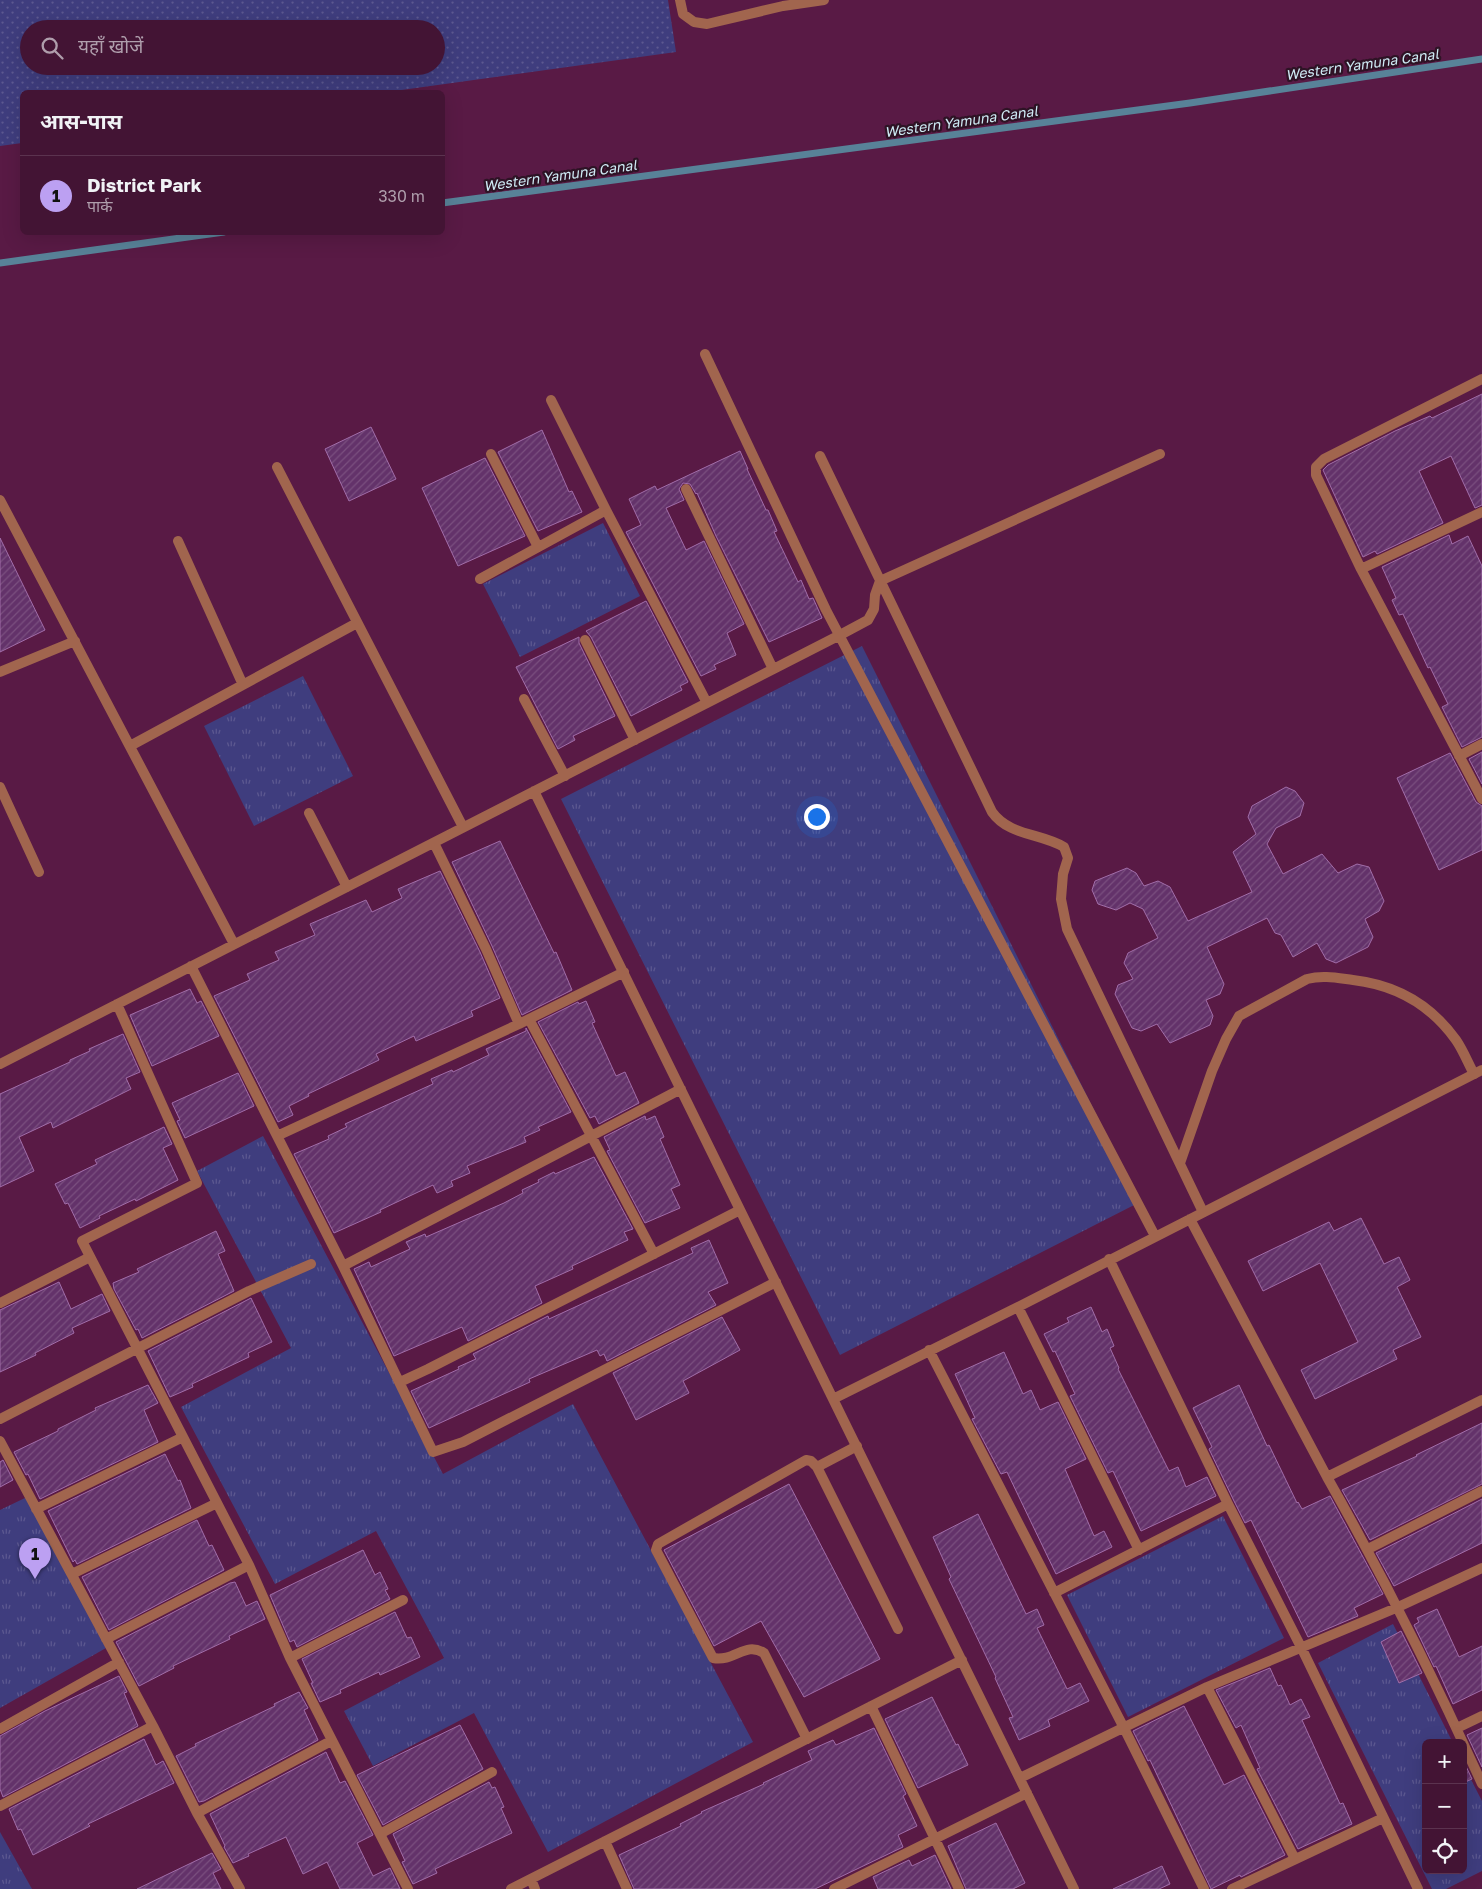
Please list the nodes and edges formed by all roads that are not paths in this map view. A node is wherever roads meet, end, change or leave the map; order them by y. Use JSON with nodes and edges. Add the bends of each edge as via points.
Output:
{"nodes":[{"id":1,"x":680,"y":0,"type":"edge"},
{"id":2,"x":824,"y":0,"type":"edge"},
{"id":3,"x":782,"y":3,"type":"edge"},
{"id":4,"x":705,"y":354,"type":"dead end"},
{"id":5,"x":1482,"y":379,"type":"edge"},
{"id":6,"x":551,"y":400,"type":"dead end"},
{"id":7,"x":491,"y":454,"type":"dead end"},
{"id":8,"x":1160,"y":454,"type":"dead end"},
{"id":9,"x":820,"y":456,"type":"dead end"},
{"id":10,"x":277,"y":467,"type":"dead end"},
{"id":11,"x":686,"y":489,"type":"dead end"},
{"id":12,"x":0,"y":500,"type":"edge"},
{"id":13,"x":606,"y":510,"type":"junction"},
{"id":14,"x":1482,"y":512,"type":"edge"},
{"id":15,"x":178,"y":541,"type":"dead end"},
{"id":16,"x":538,"y":547,"type":"junction"},
{"id":17,"x":1362,"y":569,"type":"junction"},
{"id":18,"x":480,"y":579,"type":"dead end"},
{"id":19,"x":880,"y":581,"type":"junction"},
{"id":20,"x":358,"y":623,"type":"junction"},
{"id":21,"x":840,"y":635,"type":"junction"},
{"id":22,"x":585,"y":640,"type":"dead end"},
{"id":23,"x":75,"y":641,"type":"junction"},
{"id":24,"x":773,"y":670,"type":"junction"},
{"id":25,"x":0,"y":672,"type":"edge"},
{"id":26,"x":243,"y":685,"type":"junction"},
{"id":27,"x":524,"y":698,"type":"dead end"},
{"id":28,"x":707,"y":703,"type":"junction"},
{"id":29,"x":634,"y":740,"type":"junction"},
{"id":30,"x":1482,"y":744,"type":"edge"},
{"id":31,"x":130,"y":746,"type":"junction"},
{"id":32,"x":1459,"y":756,"type":"junction"},
{"id":33,"x":565,"y":776,"type":"junction"},
{"id":34,"x":0,"y":787,"type":"edge"},
{"id":35,"x":534,"y":791,"type":"junction"},
{"id":36,"x":1482,"y":799,"type":"edge"},
{"id":37,"x":309,"y":812,"type":"dead end"},
{"id":38,"x":463,"y":828,"type":"junction"},
{"id":39,"x":434,"y":842,"type":"junction"},
{"id":40,"x":39,"y":872,"type":"dead end"},
{"id":41,"x":347,"y":887,"type":"junction"},
{"id":42,"x":234,"y":944,"type":"junction"},
{"id":43,"x":191,"y":966,"type":"junction"},
{"id":44,"x":624,"y":972,"type":"junction"},
{"id":45,"x":117,"y":1004,"type":"junction"},
{"id":46,"x":529,"y":1019,"type":"junction"},
{"id":47,"x":519,"y":1024,"type":"junction"},
{"id":48,"x":0,"y":1064,"type":"edge"},
{"id":49,"x":1478,"y":1072,"type":"edge"},
{"id":50,"x":681,"y":1089,"type":"junction"},
{"id":51,"x":277,"y":1136,"type":"junction"},
{"id":52,"x":591,"y":1136,"type":"junction"},
{"id":53,"x":1180,"y":1163,"type":"junction"},
{"id":54,"x":740,"y":1210,"type":"junction"},
{"id":55,"x":1203,"y":1212,"type":"junction"},
{"id":56,"x":1190,"y":1219,"type":"junction"},
{"id":57,"x":1155,"y":1236,"type":"junction"},
{"id":58,"x":654,"y":1254,"type":"junction"},
{"id":59,"x":90,"y":1257,"type":"junction"},
{"id":60,"x":1109,"y":1259,"type":"junction"},
{"id":61,"x":311,"y":1264,"type":"dead end"},
{"id":62,"x":343,"y":1266,"type":"junction"},
{"id":63,"x":776,"y":1282,"type":"junction"},
{"id":64,"x":0,"y":1303,"type":"edge"},
{"id":65,"x":1018,"y":1307,"type":"junction"},
{"id":66,"x":137,"y":1348,"type":"junction"},
{"id":67,"x":929,"y":1350,"type":"junction"},
{"id":68,"x":400,"y":1382,"type":"junction"},
{"id":69,"x":833,"y":1399,"type":"junction"},
{"id":70,"x":1482,"y":1400,"type":"edge"},
{"id":71,"x":0,"y":1419,"type":"edge"},
{"id":72,"x":183,"y":1436,"type":"junction"},
{"id":73,"x":0,"y":1441,"type":"edge"},
{"id":74,"x":857,"y":1446,"type":"junction"},
{"id":75,"x":817,"y":1467,"type":"junction"},
{"id":76,"x":1327,"y":1477,"type":"junction"},
{"id":77,"x":1482,"y":1491,"type":"edge"},
{"id":78,"x":217,"y":1503,"type":"junction"},
{"id":79,"x":1228,"y":1504,"type":"junction"},
{"id":80,"x":36,"y":1509,"type":"junction"},
{"id":81,"x":1368,"y":1549,"type":"junction"},
{"id":82,"x":1139,"y":1550,"type":"junction"},
{"id":83,"x":249,"y":1565,"type":"junction"},
{"id":84,"x":1482,"y":1568,"type":"edge"},
{"id":85,"x":72,"y":1574,"type":"junction"},
{"id":86,"x":1054,"y":1593,"type":"junction"},
{"id":87,"x":403,"y":1600,"type":"dead end"},
{"id":88,"x":1396,"y":1608,"type":"junction"},
{"id":89,"x":898,"y":1629,"type":"dead end"},
{"id":90,"x":106,"y":1638,"type":"junction"},
{"id":91,"x":1302,"y":1649,"type":"junction"},
{"id":92,"x":290,"y":1658,"type":"junction"},
{"id":93,"x":962,"y":1660,"type":"junction"},
{"id":94,"x":119,"y":1662,"type":"junction"},
{"id":95,"x":1207,"y":1687,"type":"junction"},
{"id":96,"x":871,"y":1706,"type":"junction"},
{"id":97,"x":1482,"y":1716,"type":"edge"},
{"id":98,"x":153,"y":1726,"type":"junction"},
{"id":99,"x":1124,"y":1728,"type":"junction"},
{"id":100,"x":1457,"y":1728,"type":"junction"},
{"id":101,"x":0,"y":1729,"type":"edge"},
{"id":102,"x":807,"y":1738,"type":"junction"},
{"id":103,"x":331,"y":1741,"type":"junction"},
{"id":104,"x":492,"y":1772,"type":"dead end"},
{"id":105,"x":1481,"y":1777,"type":"edge"},
{"id":106,"x":1020,"y":1778,"type":"junction"},
{"id":107,"x":1027,"y":1793,"type":"junction"},
{"id":108,"x":0,"y":1806,"type":"edge"},
{"id":109,"x":197,"y":1813,"type":"junction"},
{"id":110,"x":1383,"y":1818,"type":"junction"},
{"id":111,"x":380,"y":1834,"type":"junction"},
{"id":112,"x":935,"y":1839,"type":"junction"},
{"id":113,"x":605,"y":1841,"type":"junction"},
{"id":114,"x":1295,"y":1859,"type":"junction"},
{"id":115,"x":531,"y":1879,"type":"junction"},
{"id":116,"x":240,"y":1889,"type":"edge"},
{"id":117,"x":408,"y":1889,"type":"edge"},
{"id":118,"x":511,"y":1889,"type":"edge"},
{"id":119,"x":535,"y":1889,"type":"edge"},
{"id":120,"x":627,"y":1889,"type":"edge"},
{"id":121,"x":834,"y":1889,"type":"edge"},
{"id":122,"x":959,"y":1889,"type":"edge"},
{"id":123,"x":1074,"y":1889,"type":"edge"},
{"id":124,"x":1204,"y":1889,"type":"edge"},
{"id":125,"x":1232,"y":1889,"type":"edge"},
{"id":126,"x":1418,"y":1889,"type":"edge"}],
"edges":[{"from":1,"to":3,"type":"street","via":[[683,14],[694,22],[707,24]]},
{"from":2,"to":3,"type":"street"},
{"from":4,"to":21,"type":"street"},
{"from":5,"to":17,"type":"street","via":[[1324,459],[1316,467],[1316,475]]},
{"from":6,"to":13,"type":"street"},
{"from":7,"to":16,"type":"street"},
{"from":8,"to":19,"type":"street"},
{"from":9,"to":19,"type":"street"},
{"from":10,"to":20,"type":"street"},
{"from":11,"to":24,"type":"street"},
{"from":12,"to":23,"type":"street"},
{"from":13,"to":16,"type":"street"},
{"from":13,"to":28,"type":"street"},
{"from":14,"to":17,"type":"street"},
{"from":15,"to":26,"type":"street"},
{"from":16,"to":18,"type":"street"},
{"from":17,"to":32,"type":"street"},
{"from":19,"to":21,"type":"street","via":[[868,620]]},
{"from":19,"to":53,"type":"street","via":[[992,812],[998,820],[1016,831],[1053,840],[1064,847],[1068,858],[1061,899],[1067,929]]},
{"from":20,"to":26,"type":"street"},
{"from":20,"to":38,"type":"street"},
{"from":21,"to":24,"type":"street"},
{"from":21,"to":57,"type":"street"},
{"from":22,"to":29,"type":"street"},
{"from":23,"to":25,"type":"street"},
{"from":23,"to":31,"type":"street"},
{"from":24,"to":28,"type":"street"},
{"from":26,"to":31,"type":"street"},
{"from":27,"to":33,"type":"street"},
{"from":28,"to":29,"type":"street"},
{"from":29,"to":33,"type":"street"},
{"from":30,"to":32,"type":"street"},
{"from":31,"to":42,"type":"street"},
{"from":32,"to":36,"type":"street"},
{"from":33,"to":35,"type":"street"},
{"from":34,"to":40,"type":"street"},
{"from":35,"to":38,"type":"street"},
{"from":35,"to":44,"type":"street"},
{"from":37,"to":41,"type":"street"},
{"from":38,"to":39,"type":"street"},
{"from":39,"to":41,"type":"street"},
{"from":39,"to":47,"type":"street"},
{"from":41,"to":42,"type":"street"},
{"from":42,"to":43,"type":"street"},
{"from":43,"to":45,"type":"street"},
{"from":43,"to":51,"type":"street"},
{"from":44,"to":46,"type":"street"},
{"from":44,"to":50,"type":"street"},
{"from":45,"to":48,"type":"street"},
{"from":45,"to":59,"type":"street","via":[[197,1184],[82,1241]]},
{"from":46,"to":47,"type":"street"},
{"from":46,"to":52,"type":"street"},
{"from":47,"to":51,"type":"street"},
{"from":49,"to":53,"type":"street","via":[[1440,1021],[1409,996],[1370,982],[1318,977],[1307,980],[1239,1016],[1212,1071]]},
{"from":49,"to":55,"type":"street"},
{"from":50,"to":52,"type":"street"},
{"from":50,"to":54,"type":"street"},
{"from":51,"to":62,"type":"street"},
{"from":52,"to":58,"type":"street"},
{"from":52,"to":62,"type":"street"},
{"from":53,"to":55,"type":"street"},
{"from":54,"to":58,"type":"street"},
{"from":54,"to":63,"type":"street"},
{"from":55,"to":56,"type":"street"},
{"from":56,"to":57,"type":"street"},
{"from":56,"to":76,"type":"street"},
{"from":57,"to":60,"type":"street"},
{"from":58,"to":68,"type":"street"},
{"from":59,"to":64,"type":"street"},
{"from":59,"to":66,"type":"street"},
{"from":60,"to":65,"type":"street"},
{"from":60,"to":79,"type":"street"},
{"from":61,"to":66,"type":"street","via":[[249,1291]]},
{"from":62,"to":68,"type":"street"},
{"from":63,"to":68,"type":"street","via":[[463,1442],[433,1452]]},
{"from":63,"to":69,"type":"street"},
{"from":65,"to":67,"type":"street"},
{"from":65,"to":82,"type":"street"},
{"from":66,"to":71,"type":"street"},
{"from":66,"to":72,"type":"street"},
{"from":67,"to":69,"type":"street"},
{"from":67,"to":86,"type":"street"},
{"from":69,"to":74,"type":"street"},
{"from":70,"to":76,"type":"street"},
{"from":72,"to":78,"type":"street"},
{"from":72,"to":80,"type":"street"},
{"from":73,"to":80,"type":"street"},
{"from":74,"to":75,"type":"street"},
{"from":74,"to":93,"type":"street"},
{"from":75,"to":89,"type":"street"},
{"from":75,"to":102,"type":"street","via":[[806,1460],[658,1544],[656,1550],[713,1658],[731,1657],[748,1649],[757,1648],[764,1652]]},
{"from":76,"to":81,"type":"street"},
{"from":77,"to":81,"type":"street"},
{"from":78,"to":83,"type":"street"},
{"from":78,"to":85,"type":"street"},
{"from":79,"to":82,"type":"street"},
{"from":79,"to":91,"type":"street"},
{"from":80,"to":85,"type":"street"},
{"from":81,"to":88,"type":"street"},
{"from":82,"to":86,"type":"street"},
{"from":83,"to":90,"type":"street"},
{"from":83,"to":92,"type":"street"},
{"from":84,"to":88,"type":"street"},
{"from":85,"to":90,"type":"street"},
{"from":86,"to":99,"type":"street"},
{"from":87,"to":92,"type":"street"},
{"from":88,"to":91,"type":"street"},
{"from":88,"to":100,"type":"street"},
{"from":90,"to":94,"type":"street"},
{"from":91,"to":95,"type":"street"},
{"from":91,"to":110,"type":"street"},
{"from":92,"to":103,"type":"street"},
{"from":93,"to":96,"type":"street"},
{"from":93,"to":106,"type":"street"},
{"from":94,"to":98,"type":"street"},
{"from":94,"to":101,"type":"street"},
{"from":95,"to":99,"type":"street"},
{"from":95,"to":114,"type":"street"},
{"from":96,"to":102,"type":"street"},
{"from":96,"to":112,"type":"street"},
{"from":97,"to":100,"type":"street"},
{"from":98,"to":108,"type":"street"},
{"from":98,"to":109,"type":"street"},
{"from":99,"to":106,"type":"street"},
{"from":99,"to":124,"type":"street"},
{"from":100,"to":105,"type":"street"},
{"from":102,"to":113,"type":"street"},
{"from":103,"to":109,"type":"street"},
{"from":103,"to":111,"type":"street"},
{"from":104,"to":111,"type":"street"},
{"from":106,"to":107,"type":"street"},
{"from":107,"to":112,"type":"street"},
{"from":107,"to":123,"type":"street"},
{"from":109,"to":116,"type":"street"},
{"from":110,"to":114,"type":"street"},
{"from":110,"to":126,"type":"street"},
{"from":111,"to":117,"type":"street"},
{"from":112,"to":121,"type":"street"},
{"from":112,"to":122,"type":"street"},
{"from":113,"to":115,"type":"street"},
{"from":113,"to":120,"type":"street"},
{"from":114,"to":125,"type":"street"},
{"from":115,"to":118,"type":"street"},
{"from":115,"to":119,"type":"street"}]}
